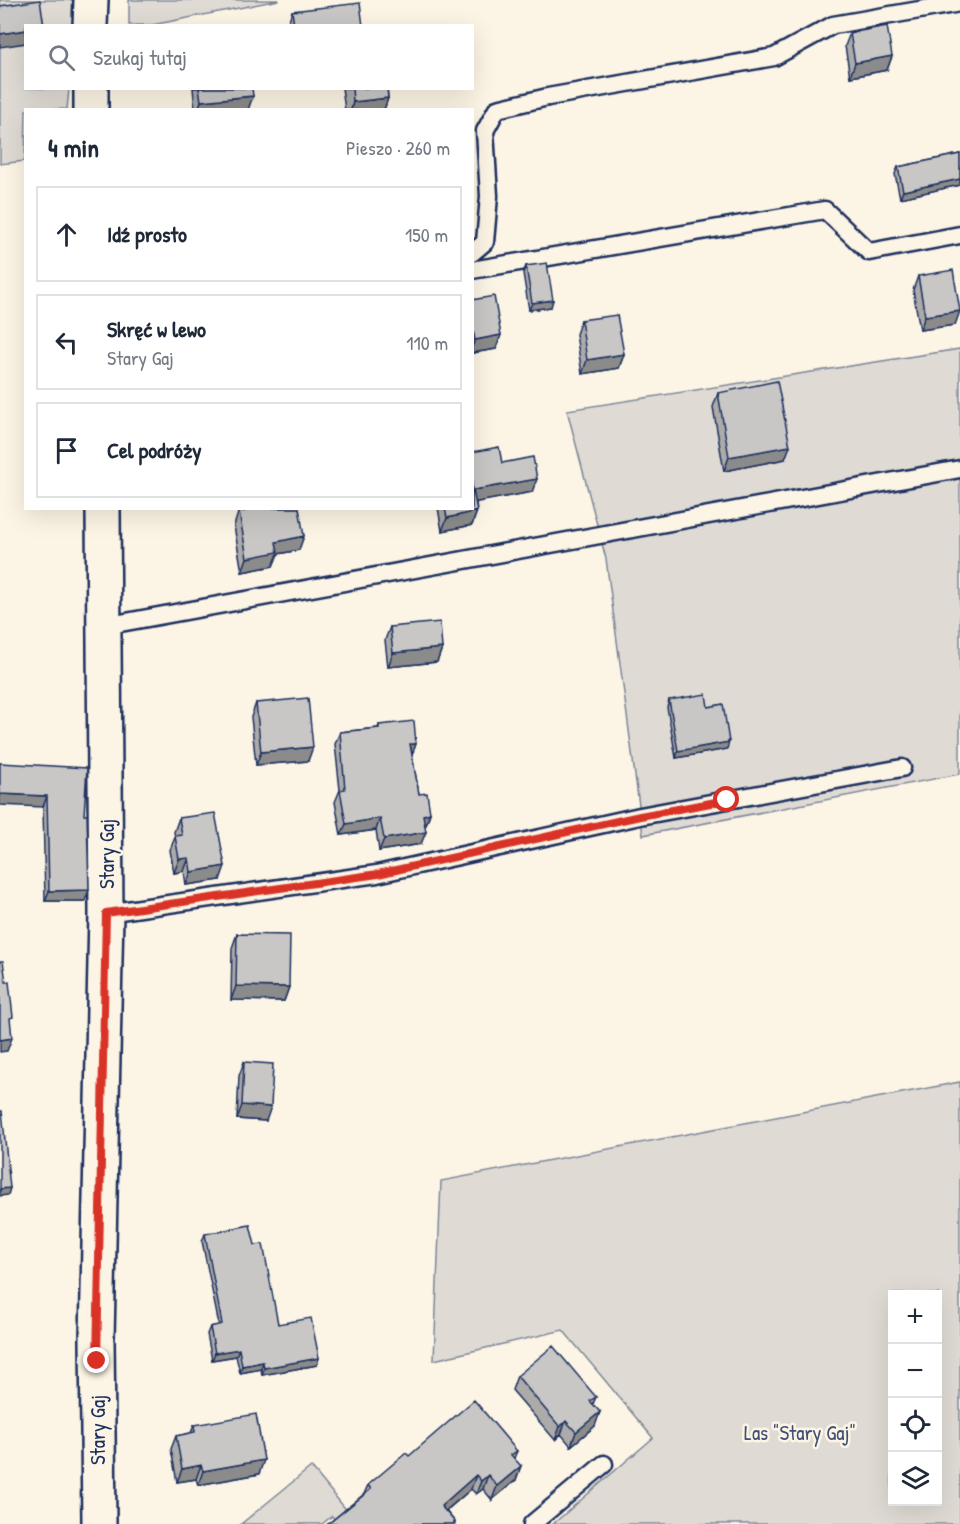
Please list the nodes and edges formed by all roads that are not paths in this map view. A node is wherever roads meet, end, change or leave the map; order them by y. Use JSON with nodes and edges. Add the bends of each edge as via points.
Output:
{"nodes":[{"id":1,"x":91,"y":0,"type":"edge"},
{"id":2,"x":960,"y":3,"type":"edge"},
{"id":3,"x":90,"y":24,"type":"edge"},
{"id":4,"x":91,"y":90,"type":"edge"},
{"id":5,"x":91,"y":108,"type":"edge"},
{"id":6,"x":960,"y":235,"type":"edge"},
{"id":7,"x":474,"y":251,"type":"edge"},
{"id":8,"x":474,"y":270,"type":"edge"},
{"id":9,"x":960,"y":469,"type":"edge"},
{"id":10,"x":103,"y":510,"type":"edge"},
{"id":11,"x":104,"y":626,"type":"junction"},
{"id":12,"x":902,"y":768,"type":"dead end"},
{"id":13,"x":106,"y":913,"type":"junction"},
{"id":14,"x":604,"y":1464,"type":"dead end"},
{"id":15,"x":99,"y":1524,"type":"edge"},
{"id":16,"x":532,"y":1524,"type":"edge"}],
"edges":[{"from":1,"to":3,"type":"street"},
{"from":2,"to":7,"type":"lane","via":[[833,25],[774,57],[497,109],[485,131],[489,196],[485,242]]},
{"from":4,"to":5,"type":"street"},
{"from":6,"to":8,"type":"lane","via":[[869,252],[825,210]]},
{"from":9,"to":11,"type":"lane"},
{"from":10,"to":11,"type":"street","name":"Stary Gaj"},
{"from":11,"to":13,"type":"street","name":"Stary Gaj"},
{"from":12,"to":13,"type":"lane","via":[[640,816],[378,874]]},
{"from":13,"to":15,"type":"street","name":"Stary Gaj","via":[[97,1361]]},
{"from":14,"to":16,"type":"lane"}]}
